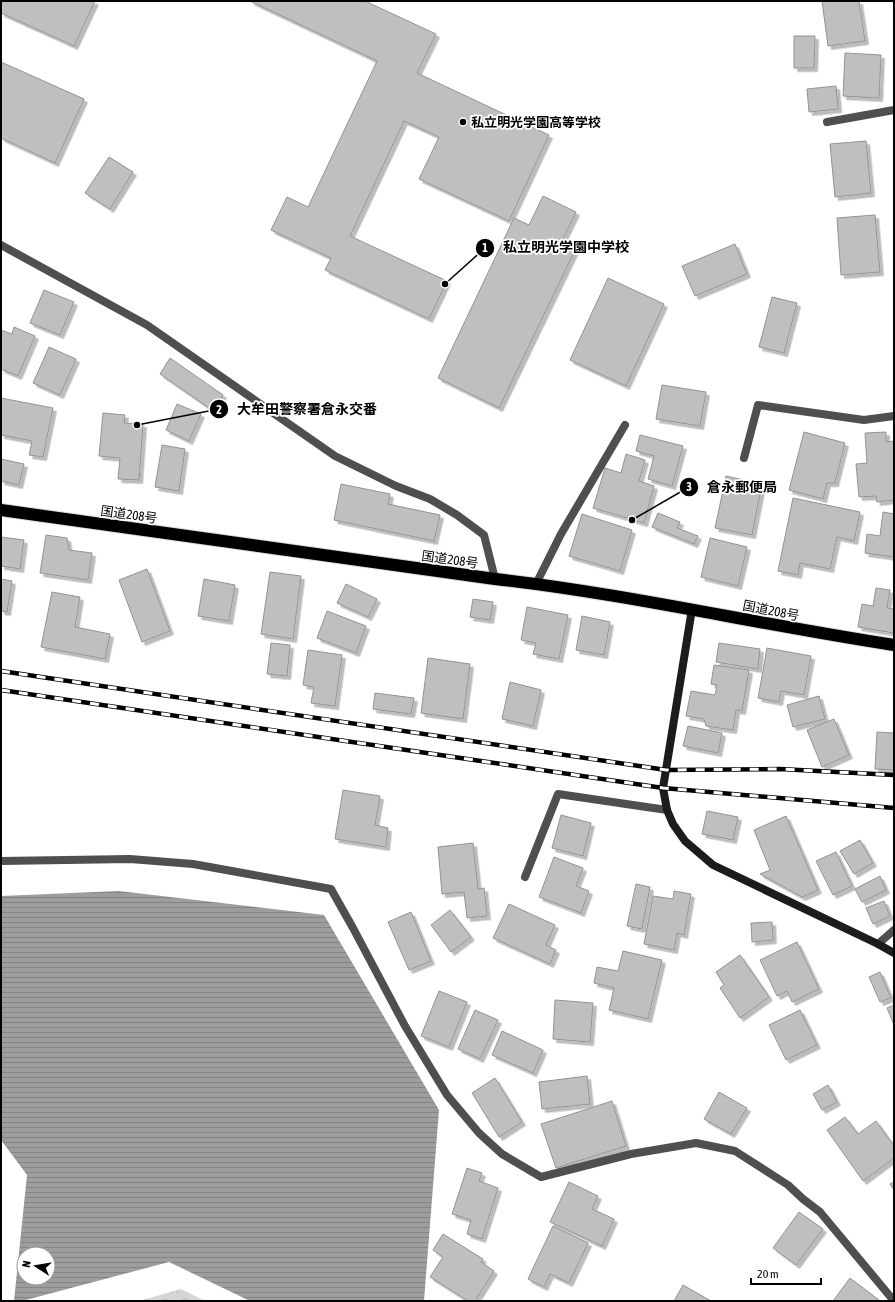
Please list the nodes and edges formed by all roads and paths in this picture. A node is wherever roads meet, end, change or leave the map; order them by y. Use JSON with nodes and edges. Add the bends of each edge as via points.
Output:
{"nodes":[{"id":1,"x":894,"y":110,"type":"edge"},
{"id":2,"x":827,"y":122,"type":"dead end"},
{"id":3,"x":1,"y":245,"type":"edge"},
{"id":4,"x":894,"y":416,"type":"edge"},
{"id":5,"x":625,"y":425,"type":"dead end"},
{"id":6,"x":744,"y":458,"type":"dead end"},
{"id":7,"x":1,"y":510,"type":"edge"},
{"id":8,"x":495,"y":579,"type":"junction"},
{"id":9,"x":536,"y":584,"type":"junction"},
{"id":10,"x":692,"y":609,"type":"junction"},
{"id":11,"x":894,"y":645,"type":"edge"},
{"id":12,"x":667,"y":810,"type":"junction"},
{"id":13,"x":1,"y":861,"type":"edge"},
{"id":14,"x":525,"y":877,"type":"dead end"},
{"id":15,"x":894,"y":930,"type":"edge"},
{"id":16,"x":878,"y":944,"type":"junction"},
{"id":17,"x":894,"y":953,"type":"edge"},
{"id":18,"x":894,"y":1301,"type":"edge"}],
"edges":[{"from":1,"to":2,"type":"street"},
{"from":3,"to":8,"type":"street","via":[[147,325],[335,456],[396,486],[430,499],[457,515],[484,535]]},
{"from":4,"to":6,"type":"street","via":[[864,420],[758,405]]},
{"from":5,"to":9,"type":"street","via":[[561,534]]},
{"from":7,"to":8,"type":"highway","name":"国道208号"},
{"from":8,"to":9,"type":"highway","name":"国道208号"},
{"from":9,"to":10,"type":"highway","name":"国道208号"},
{"from":10,"to":11,"type":"highway","name":"国道208号"},
{"from":10,"to":12,"type":"street","via":[[663,788]]},
{"from":12,"to":14,"type":"street","via":[[558,794]]},
{"from":12,"to":16,"type":"street","via":[[685,841],[713,865]]},
{"from":13,"to":18,"type":"street","via":[[130,859],[193,864],[330,889],[405,1026],[447,1095],[479,1133],[502,1154],[541,1177],[631,1154],[696,1143],[735,1151],[788,1185],[820,1212]]},
{"from":15,"to":16,"type":"street"},
{"from":16,"to":17,"type":"street"}]}
